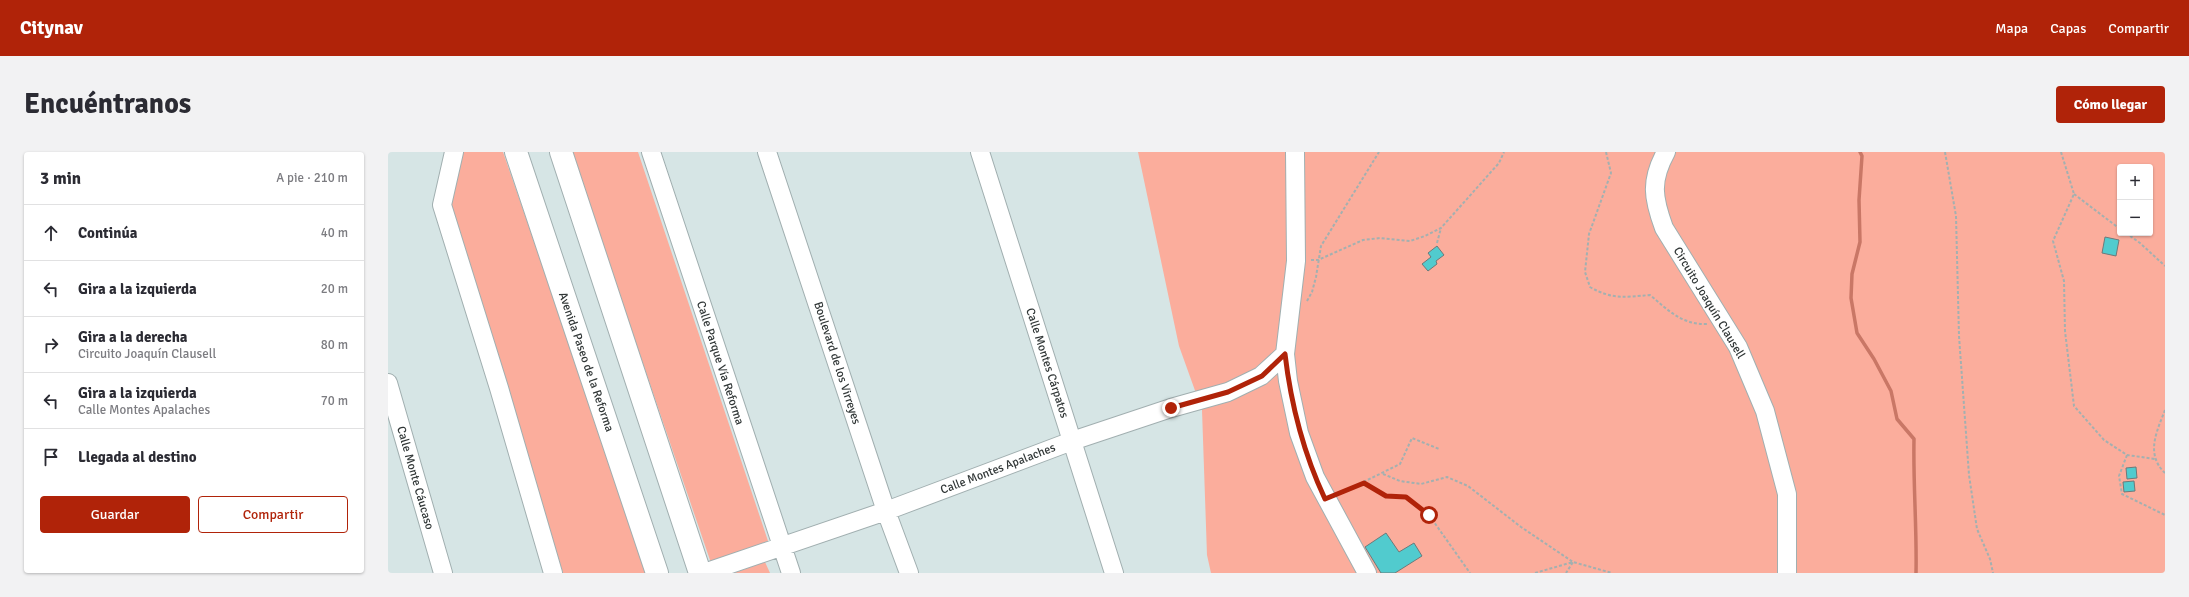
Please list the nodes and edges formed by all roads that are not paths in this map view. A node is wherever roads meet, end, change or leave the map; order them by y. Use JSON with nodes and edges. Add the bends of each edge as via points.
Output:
{"nodes":[{"id":1,"x":454,"y":152,"type":"edge"},
{"id":2,"x":516,"y":152,"type":"edge"},
{"id":3,"x":561,"y":152,"type":"edge"},
{"id":4,"x":651,"y":152,"type":"edge"},
{"id":5,"x":767,"y":152,"type":"edge"},
{"id":6,"x":980,"y":152,"type":"edge"},
{"id":7,"x":1295,"y":152,"type":"edge"},
{"id":8,"x":1666,"y":152,"type":"edge"},
{"id":9,"x":1285,"y":354,"type":"junction"},
{"id":10,"x":388,"y":383,"type":"edge"},
{"id":11,"x":1072,"y":441,"type":"junction"},
{"id":12,"x":886,"y":511,"type":"junction"},
{"id":13,"x":781,"y":546,"type":"junction"},
{"id":14,"x":443,"y":573,"type":"edge"},
{"id":15,"x":553,"y":573,"type":"edge"},
{"id":16,"x":657,"y":573,"type":"edge"},
{"id":17,"x":700,"y":573,"type":"edge"},
{"id":18,"x":704,"y":573,"type":"edge"},
{"id":19,"x":791,"y":573,"type":"edge"},
{"id":20,"x":909,"y":573,"type":"edge"},
{"id":21,"x":1114,"y":573,"type":"edge"},
{"id":22,"x":1367,"y":573,"type":"edge"},
{"id":23,"x":1787,"y":573,"type":"edge"}],
"edges":[{"from":1,"to":15,"type":"street","via":[[442,205],[500,388]]},
{"from":2,"to":16,"type":"main road","name":"Avenida Paseo de la Reforma"},
{"from":3,"to":17,"type":"main road"},
{"from":4,"to":13,"type":"street","name":"Calle Parque Vía Reforma"},
{"from":5,"to":12,"type":"street","name":"Boulevard de los Virreyes"},
{"from":6,"to":11,"type":"street","name":"Calle Montes Cárpatos"},
{"from":7,"to":9,"type":"street","via":[[1296,261]]},
{"from":8,"to":23,"type":"street","name":"Circuito Joaquín Clausell","via":[[1654,184],[1657,208],[1664,228],[1738,347],[1765,411],[1787,494]]},
{"from":9,"to":11,"type":"street","name":"Calle Montes Apalaches","via":[[1262,376],[1228,392]]},
{"from":9,"to":22,"type":"street","via":[[1292,407],[1299,433],[1325,499]]},
{"from":10,"to":14,"type":"street","name":"Calle Monte Cáucaso"},
{"from":11,"to":12,"type":"street","name":"Calle Montes Apalaches"},
{"from":11,"to":21,"type":"street","name":"Calle Montes Cárpatos"},
{"from":12,"to":13,"type":"street","name":"Calle Montes Apalaches"},
{"from":12,"to":20,"type":"street","name":"Boulevard de los Virreyes"},
{"from":13,"to":18,"type":"street","name":"Calle Montes Apalaches"},
{"from":13,"to":19,"type":"street","name":"Calle Parque Vía Reforma"}]}
